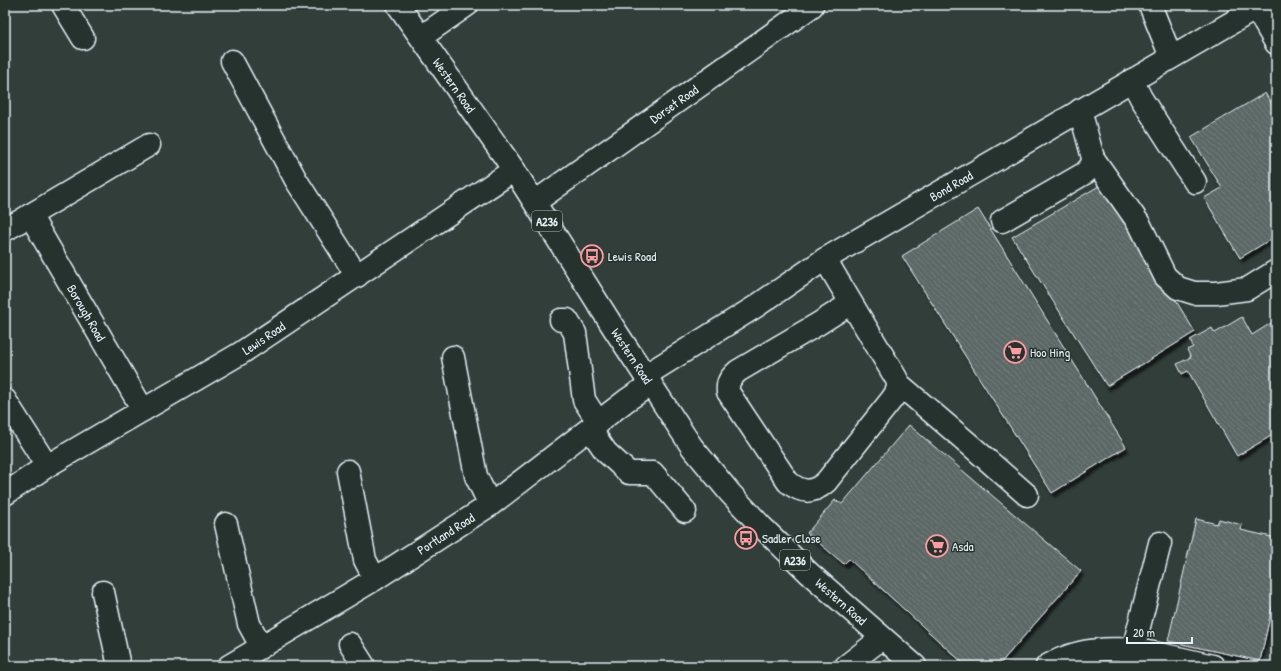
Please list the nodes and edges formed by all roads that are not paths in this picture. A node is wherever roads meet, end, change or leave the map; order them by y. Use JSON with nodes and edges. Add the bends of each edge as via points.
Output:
{"nodes":[{"id":1,"x":63,"y":5,"type":"edge"},
{"id":2,"x":398,"y":5,"type":"edge"},
{"id":3,"x":467,"y":5,"type":"edge"},
{"id":4,"x":1150,"y":5,"type":"edge"},
{"id":5,"x":812,"y":6,"type":"dead end"},
{"id":6,"x":1259,"y":7,"type":"edge"},
{"id":7,"x":421,"y":36,"type":"junction"},
{"id":8,"x":83,"y":38,"type":"dead end"},
{"id":9,"x":1276,"y":43,"type":"edge"},
{"id":10,"x":1171,"y":57,"type":"junction"},
{"id":11,"x":232,"y":61,"type":"dead end"},
{"id":12,"x":1132,"y":80,"type":"junction"},
{"id":13,"x":1080,"y":110,"type":"junction"},
{"id":14,"x":149,"y":146,"type":"dead end"},
{"id":15,"x":1093,"y":158,"type":"junction"},
{"id":16,"x":514,"y":170,"type":"junction"},
{"id":17,"x":1195,"y":182,"type":"dead end"},
{"id":18,"x":535,"y":202,"type":"junction"},
{"id":19,"x":30,"y":215,"type":"junction"},
{"id":20,"x":1002,"y":220,"type":"dead end"},
{"id":21,"x":5,"y":230,"type":"edge"},
{"id":22,"x":825,"y":259,"type":"junction"},
{"id":23,"x":1276,"y":271,"type":"edge"},
{"id":24,"x":357,"y":276,"type":"junction"},
{"id":25,"x":850,"y":302,"type":"junction"},
{"id":26,"x":561,"y":320,"type":"dead end"},
{"id":27,"x":453,"y":357,"type":"dead end"},
{"id":28,"x":648,"y":380,"type":"junction"},
{"id":29,"x":897,"y":381,"type":"junction"},
{"id":30,"x":5,"y":400,"type":"edge"},
{"id":31,"x":143,"y":410,"type":"junction"},
{"id":32,"x":594,"y":426,"type":"junction"},
{"id":33,"x":47,"y":466,"type":"junction"},
{"id":34,"x":348,"y":471,"type":"dead end"},
{"id":35,"x":5,"y":494,"type":"edge"},
{"id":36,"x":1027,"y":495,"type":"dead end"},
{"id":37,"x":490,"y":506,"type":"junction"},
{"id":38,"x":685,"y":511,"type":"dead end"},
{"id":39,"x":226,"y":524,"type":"dead end"},
{"id":40,"x":1160,"y":543,"type":"dead end"},
{"id":41,"x":375,"y":579,"type":"junction"},
{"id":42,"x":103,"y":592,"type":"dead end"},
{"id":43,"x":882,"y":638,"type":"junction"},
{"id":44,"x":350,"y":644,"type":"dead end"},
{"id":45,"x":261,"y":646,"type":"junction"},
{"id":46,"x":1130,"y":658,"type":"edge"},
{"id":47,"x":119,"y":666,"type":"edge"},
{"id":48,"x":228,"y":666,"type":"edge"},
{"id":49,"x":364,"y":666,"type":"edge"},
{"id":50,"x":846,"y":666,"type":"edge"},
{"id":51,"x":915,"y":666,"type":"edge"},
{"id":52,"x":1047,"y":666,"type":"edge"},
{"id":53,"x":1213,"y":666,"type":"edge"}],
"edges":[{"from":1,"to":8,"type":"street"},
{"from":2,"to":7,"type":"street","name":"Western Road","number":"A236"},
{"from":3,"to":7,"type":"street"},
{"from":4,"to":10,"type":"street"},
{"from":5,"to":18,"type":"street","name":"Dorset Road"},
{"from":6,"to":9,"type":"street"},
{"from":6,"to":10,"type":"street","name":"Bond Road"},
{"from":7,"to":16,"type":"street","name":"Western Road","number":"A236"},
{"from":10,"to":12,"type":"street","name":"Bond Road"},
{"from":11,"to":24,"type":"street","via":[[296,180]]},
{"from":12,"to":13,"type":"street","name":"Bond Road"},
{"from":12,"to":17,"type":"street"},
{"from":13,"to":15,"type":"street"},
{"from":13,"to":22,"type":"street","name":"Bond Road"},
{"from":14,"to":19,"type":"street"},
{"from":15,"to":20,"type":"street","via":[[1092,165],[1085,173]]},
{"from":15,"to":23,"type":"street","via":[[1140,225],[1165,276],[1178,288],[1194,293],[1247,289]]},
{"from":16,"to":18,"type":"street","name":"Western Road","number":"A236"},
{"from":16,"to":24,"type":"street","name":"Lewis Road"},
{"from":18,"to":28,"type":"street","name":"Western Road","number":"A236"},
{"from":19,"to":21,"type":"street"},
{"from":19,"to":31,"type":"street","name":"Borough Road"},
{"from":22,"to":25,"type":"street"},
{"from":22,"to":28,"type":"street","name":"Bond Road"},
{"from":24,"to":31,"type":"street","name":"Lewis Road","via":[[241,353]]},
{"from":25,"to":29,"type":"street"},
{"from":25,"to":29,"type":"street","via":[[738,371],[728,383],[728,392],[788,482],[797,489],[808,491],[819,488],[826,482],[892,399],[896,393]]},
{"from":26,"to":32,"type":"street","via":[[567,320],[575,333],[584,400]]},
{"from":27,"to":37,"type":"street","via":[[476,476]]},
{"from":28,"to":32,"type":"street","name":"Portland Road"},
{"from":28,"to":43,"type":"street","name":"Western Road","number":"A236","via":[[683,436],[730,493],[809,573]]},
{"from":29,"to":36,"type":"street"},
{"from":30,"to":33,"type":"street"},
{"from":31,"to":33,"type":"street","name":"Lewis Road"},
{"from":32,"to":37,"type":"street","name":"Portland Road"},
{"from":32,"to":38,"type":"street","via":[[606,452],[629,473],[653,473]]},
{"from":33,"to":35,"type":"street","name":"Lewis Road"},
{"from":34,"to":41,"type":"street","via":[[365,560]]},
{"from":37,"to":41,"type":"street","name":"Portland Road"},
{"from":39,"to":45,"type":"street","via":[[249,624]]},
{"from":40,"to":46,"type":"street"},
{"from":41,"to":45,"type":"street","name":"Portland Road"},
{"from":42,"to":47,"type":"street"},
{"from":43,"to":50,"type":"street"},
{"from":43,"to":51,"type":"street","name":"Western Road","number":"A236"},
{"from":44,"to":49,"type":"street"},
{"from":45,"to":48,"type":"street","name":"Portland Road"},
{"from":46,"to":52,"type":"street","via":[[1114,649],[1074,653]]},
{"from":46,"to":53,"type":"street","via":[[1149,651]]}]}
